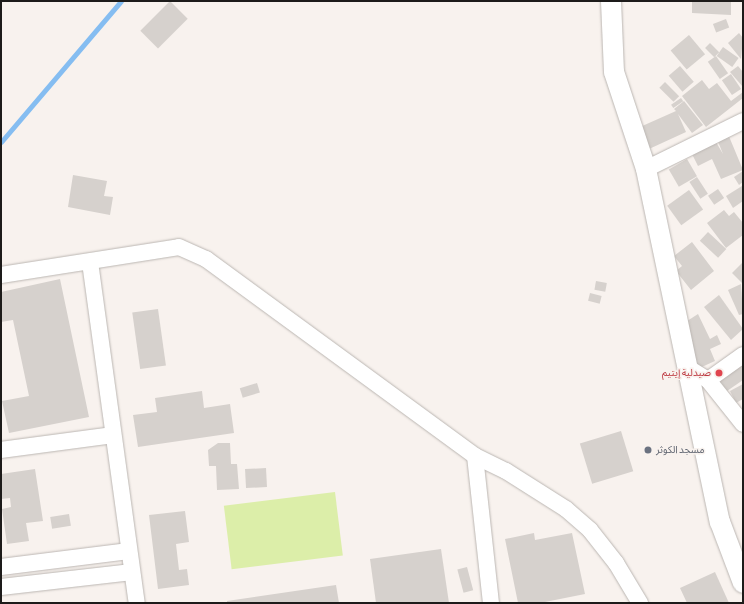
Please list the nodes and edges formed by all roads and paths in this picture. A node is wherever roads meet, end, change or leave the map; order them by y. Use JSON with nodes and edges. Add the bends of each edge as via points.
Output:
{"nodes":[{"id":1,"x":611,"y":1,"type":"edge"},
{"id":2,"x":743,"y":121,"type":"edge"},
{"id":3,"x":646,"y":169,"type":"junction"},
{"id":4,"x":90,"y":262,"type":"junction"},
{"id":5,"x":1,"y":275,"type":"edge"},
{"id":6,"x":743,"y":355,"type":"edge"},
{"id":7,"x":688,"y":367,"type":"junction"},
{"id":8,"x":708,"y":380,"type":"junction"},
{"id":9,"x":743,"y":424,"type":"edge"},
{"id":10,"x":113,"y":435,"type":"junction"},
{"id":11,"x":1,"y":450,"type":"edge"},
{"id":12,"x":475,"y":456,"type":"junction"},
{"id":13,"x":129,"y":551,"type":"junction"},
{"id":14,"x":1,"y":567,"type":"edge"},
{"id":15,"x":132,"y":572,"type":"junction"},
{"id":16,"x":743,"y":583,"type":"edge"},
{"id":17,"x":1,"y":587,"type":"edge"},
{"id":18,"x":137,"y":603,"type":"edge"},
{"id":19,"x":491,"y":603,"type":"edge"},
{"id":20,"x":640,"y":603,"type":"edge"}],
"edges":[{"from":1,"to":3,"type":"street","via":[[614,72]]},
{"from":2,"to":3,"type":"street"},
{"from":3,"to":7,"type":"street"},
{"from":4,"to":5,"type":"street"},
{"from":4,"to":10,"type":"street"},
{"from":4,"to":12,"type":"street","via":[[179,247],[206,259]]},
{"from":6,"to":8,"type":"street"},
{"from":7,"to":8,"type":"street"},
{"from":7,"to":16,"type":"street","via":[[720,522]]},
{"from":8,"to":9,"type":"street"},
{"from":10,"to":11,"type":"street"},
{"from":10,"to":13,"type":"street"},
{"from":12,"to":19,"type":"street"},
{"from":12,"to":20,"type":"street","via":[[541,491],[585,526],[616,563]]},
{"from":13,"to":14,"type":"street"},
{"from":13,"to":15,"type":"street"},
{"from":15,"to":17,"type":"street"},
{"from":15,"to":18,"type":"street"}]}
